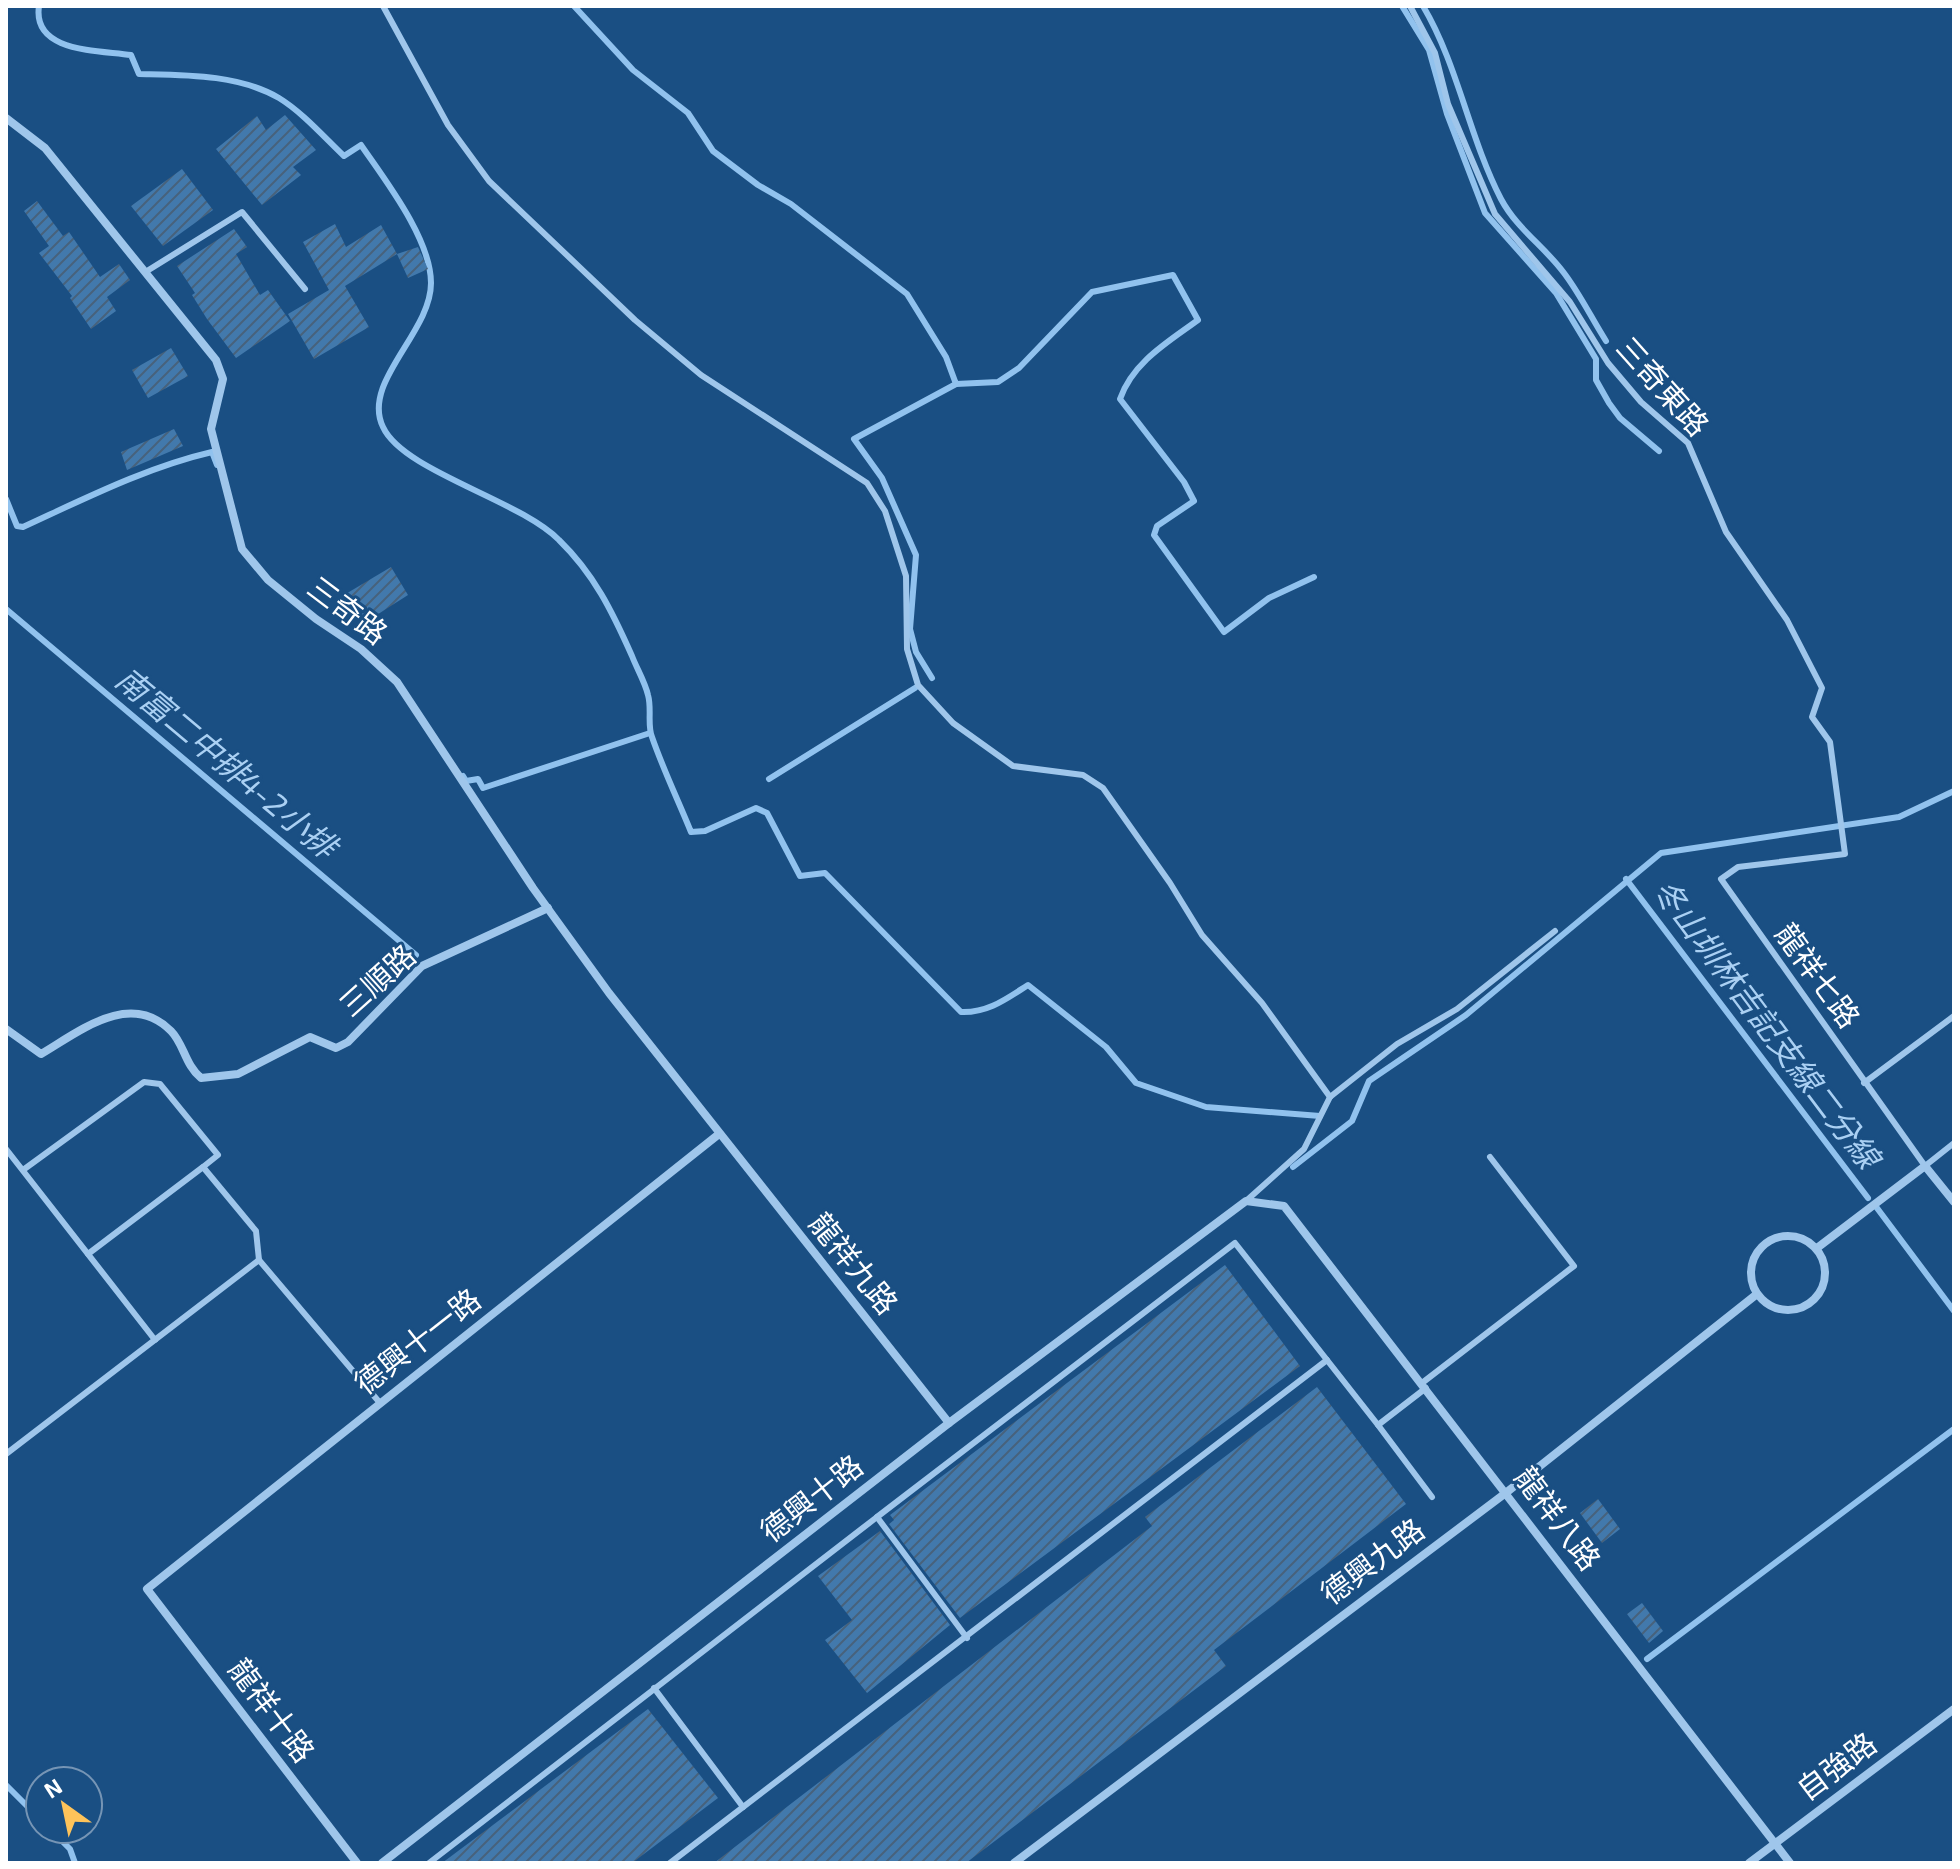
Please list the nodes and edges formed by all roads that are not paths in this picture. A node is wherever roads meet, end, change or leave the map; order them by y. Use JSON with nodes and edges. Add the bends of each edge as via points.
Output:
{"nodes":[{"id":1,"x":383,"y":6,"type":"edge"},
{"id":2,"x":1410,"y":6,"type":"edge"},
{"id":3,"x":6,"y":118,"type":"edge"},
{"id":4,"x":147,"y":271,"type":"junction"},
{"id":5,"x":305,"y":289,"type":"dead end"},
{"id":6,"x":1845,"y":854,"type":"joint"},
{"id":7,"x":548,"y":908,"type":"junction"},
{"id":8,"x":1555,"y":931,"type":"dead end"},
{"id":9,"x":1954,"y":1016,"type":"edge"},
{"id":10,"x":6,"y":1029,"type":"edge"},
{"id":11,"x":1864,"y":1083,"type":"junction"},
{"id":12,"x":1330,"y":1097,"type":"junction"},
{"id":13,"x":719,"y":1134,"type":"junction"},
{"id":14,"x":1954,"y":1143,"type":"edge"},
{"id":15,"x":6,"y":1149,"type":"edge"},
{"id":16,"x":1490,"y":1157,"type":"dead end"},
{"id":17,"x":1925,"y":1166,"type":"junction"},
{"id":18,"x":203,"y":1167,"type":"junction"},
{"id":19,"x":23,"y":1170,"type":"junction"},
{"id":20,"x":1246,"y":1201,"type":"junction"},
{"id":21,"x":1954,"y":1202,"type":"edge"},
{"id":22,"x":1817,"y":1248,"type":"junction"},
{"id":23,"x":88,"y":1254,"type":"junction"},
{"id":24,"x":259,"y":1260,"type":"junction"},
{"id":25,"x":1757,"y":1294,"type":"junction"},
{"id":26,"x":155,"y":1340,"type":"junction"},
{"id":27,"x":1327,"y":1360,"type":"junction"},
{"id":28,"x":1424,"y":1386,"type":"junction"},
{"id":29,"x":380,"y":1403,"type":"junction"},
{"id":30,"x":949,"y":1423,"type":"junction"},
{"id":31,"x":1378,"y":1425,"type":"junction"},
{"id":32,"x":6,"y":1454,"type":"edge"},
{"id":33,"x":1507,"y":1492,"type":"junction"},
{"id":34,"x":1432,"y":1497,"type":"dead end"},
{"id":35,"x":877,"y":1517,"type":"junction"},
{"id":36,"x":147,"y":1589,"type":"joint"},
{"id":37,"x":967,"y":1638,"type":"junction"},
{"id":38,"x":654,"y":1688,"type":"junction"},
{"id":39,"x":1954,"y":1709,"type":"edge"},
{"id":40,"x":743,"y":1807,"type":"junction"},
{"id":41,"x":1774,"y":1843,"type":"junction"},
{"id":42,"x":357,"y":1863,"type":"edge"},
{"id":43,"x":382,"y":1863,"type":"edge"},
{"id":44,"x":429,"y":1863,"type":"edge"},
{"id":45,"x":670,"y":1863,"type":"edge"},
{"id":46,"x":1014,"y":1863,"type":"edge"},
{"id":47,"x":1749,"y":1863,"type":"edge"},
{"id":48,"x":1790,"y":1863,"type":"edge"}],
"edges":[{"from":1,"to":12,"type":"lane","via":[[448,125],[489,181],[701,375],[867,483],[885,511],[906,576],[907,649],[918,685],[953,723],[1013,766],[1083,775],[1103,788],[1202,935],[1262,1003]]},
{"from":2,"to":6,"type":"lane","name":"三奇東路","via":[[1435,53],[1448,104],[1495,214],[1570,302],[1616,373],[1688,443],[1726,532],[1787,620],[1822,688],[1812,717],[1830,742]]},
{"from":3,"to":4,"type":"street","name":"三奇路","via":[[45,148]]},
{"from":4,"to":5,"type":"lane","via":[[242,212]]},
{"from":4,"to":7,"type":"street","name":"三奇路","via":[[216,360],[223,379],[211,429],[242,549],[268,580],[397,682]]},
{"from":6,"to":11,"type":"lane","name":"龍祥七路","via":[[1738,867],[1721,879]]},
{"from":7,"to":10,"type":"street","name":"三順路","via":[[422,966],[348,1042],[336,1048],[310,1037],[238,1074],[201,1078],[172,1032],[146,1015],[126,1012],[92,1024],[41,1054]]},
{"from":7,"to":13,"type":"street","name":"三奇路"},
{"from":8,"to":12,"type":"lane","via":[[1457,1009],[1397,1044]]},
{"from":9,"to":11,"type":"lane"},
{"from":11,"to":17,"type":"lane","name":"龍祥七路"},
{"from":12,"to":20,"type":"lane","via":[[1304,1149]]},
{"from":13,"to":29,"type":"street","name":"德興十一路"},
{"from":13,"to":30,"type":"street","name":"龍祥九路"},
{"from":14,"to":17,"type":"lane"},
{"from":15,"to":19,"type":"lane"},
{"from":16,"to":28,"type":"lane","via":[[1574,1266]]},
{"from":17,"to":21,"type":"street","name":"龍祥七路"},
{"from":17,"to":22,"type":"street"},
{"from":18,"to":19,"type":"lane","via":[[218,1155],[160,1084],[144,1082]]},
{"from":18,"to":23,"type":"lane"},
{"from":18,"to":24,"type":"lane","via":[[256,1231]]},
{"from":19,"to":23,"type":"lane"},
{"from":20,"to":28,"type":"street","name":"龍祥八路","via":[[1284,1206]]},
{"from":20,"to":30,"type":"street","name":"德興十路"},
{"from":22,"to":25,"type":"street","via":[[1795,1236],[1771,1239],[1754,1258],[1752,1283]]},
{"from":22,"to":25,"type":"street","via":[[1825,1282],[1811,1302],[1788,1310],[1765,1303]]},
{"from":23,"to":26,"type":"lane"},
{"from":24,"to":26,"type":"lane"},
{"from":24,"to":29,"type":"lane"},
{"from":25,"to":33,"type":"street","name":"德興九路"},
{"from":26,"to":32,"type":"lane"},
{"from":27,"to":31,"type":"lane"},
{"from":27,"to":35,"type":"lane","via":[[1235,1243]]},
{"from":27,"to":37,"type":"lane"},
{"from":28,"to":31,"type":"lane"},
{"from":28,"to":33,"type":"street","name":"龍祥八路"},
{"from":29,"to":36,"type":"street","name":"德興十一路"},
{"from":30,"to":43,"type":"street","name":"德興十路"},
{"from":31,"to":34,"type":"lane"},
{"from":33,"to":41,"type":"street","name":"龍祥八路"},
{"from":33,"to":46,"type":"street","name":"德興九路"},
{"from":35,"to":37,"type":"lane"},
{"from":35,"to":38,"type":"lane"},
{"from":36,"to":42,"type":"street","name":"龍祥十路"},
{"from":37,"to":40,"type":"lane"},
{"from":38,"to":40,"type":"lane"},
{"from":38,"to":44,"type":"lane"},
{"from":39,"to":41,"type":"street","name":"自強路"},
{"from":40,"to":45,"type":"lane"},
{"from":41,"to":47,"type":"street","name":"自強路"},
{"from":41,"to":48,"type":"street","name":"龍祥八路"}]}
